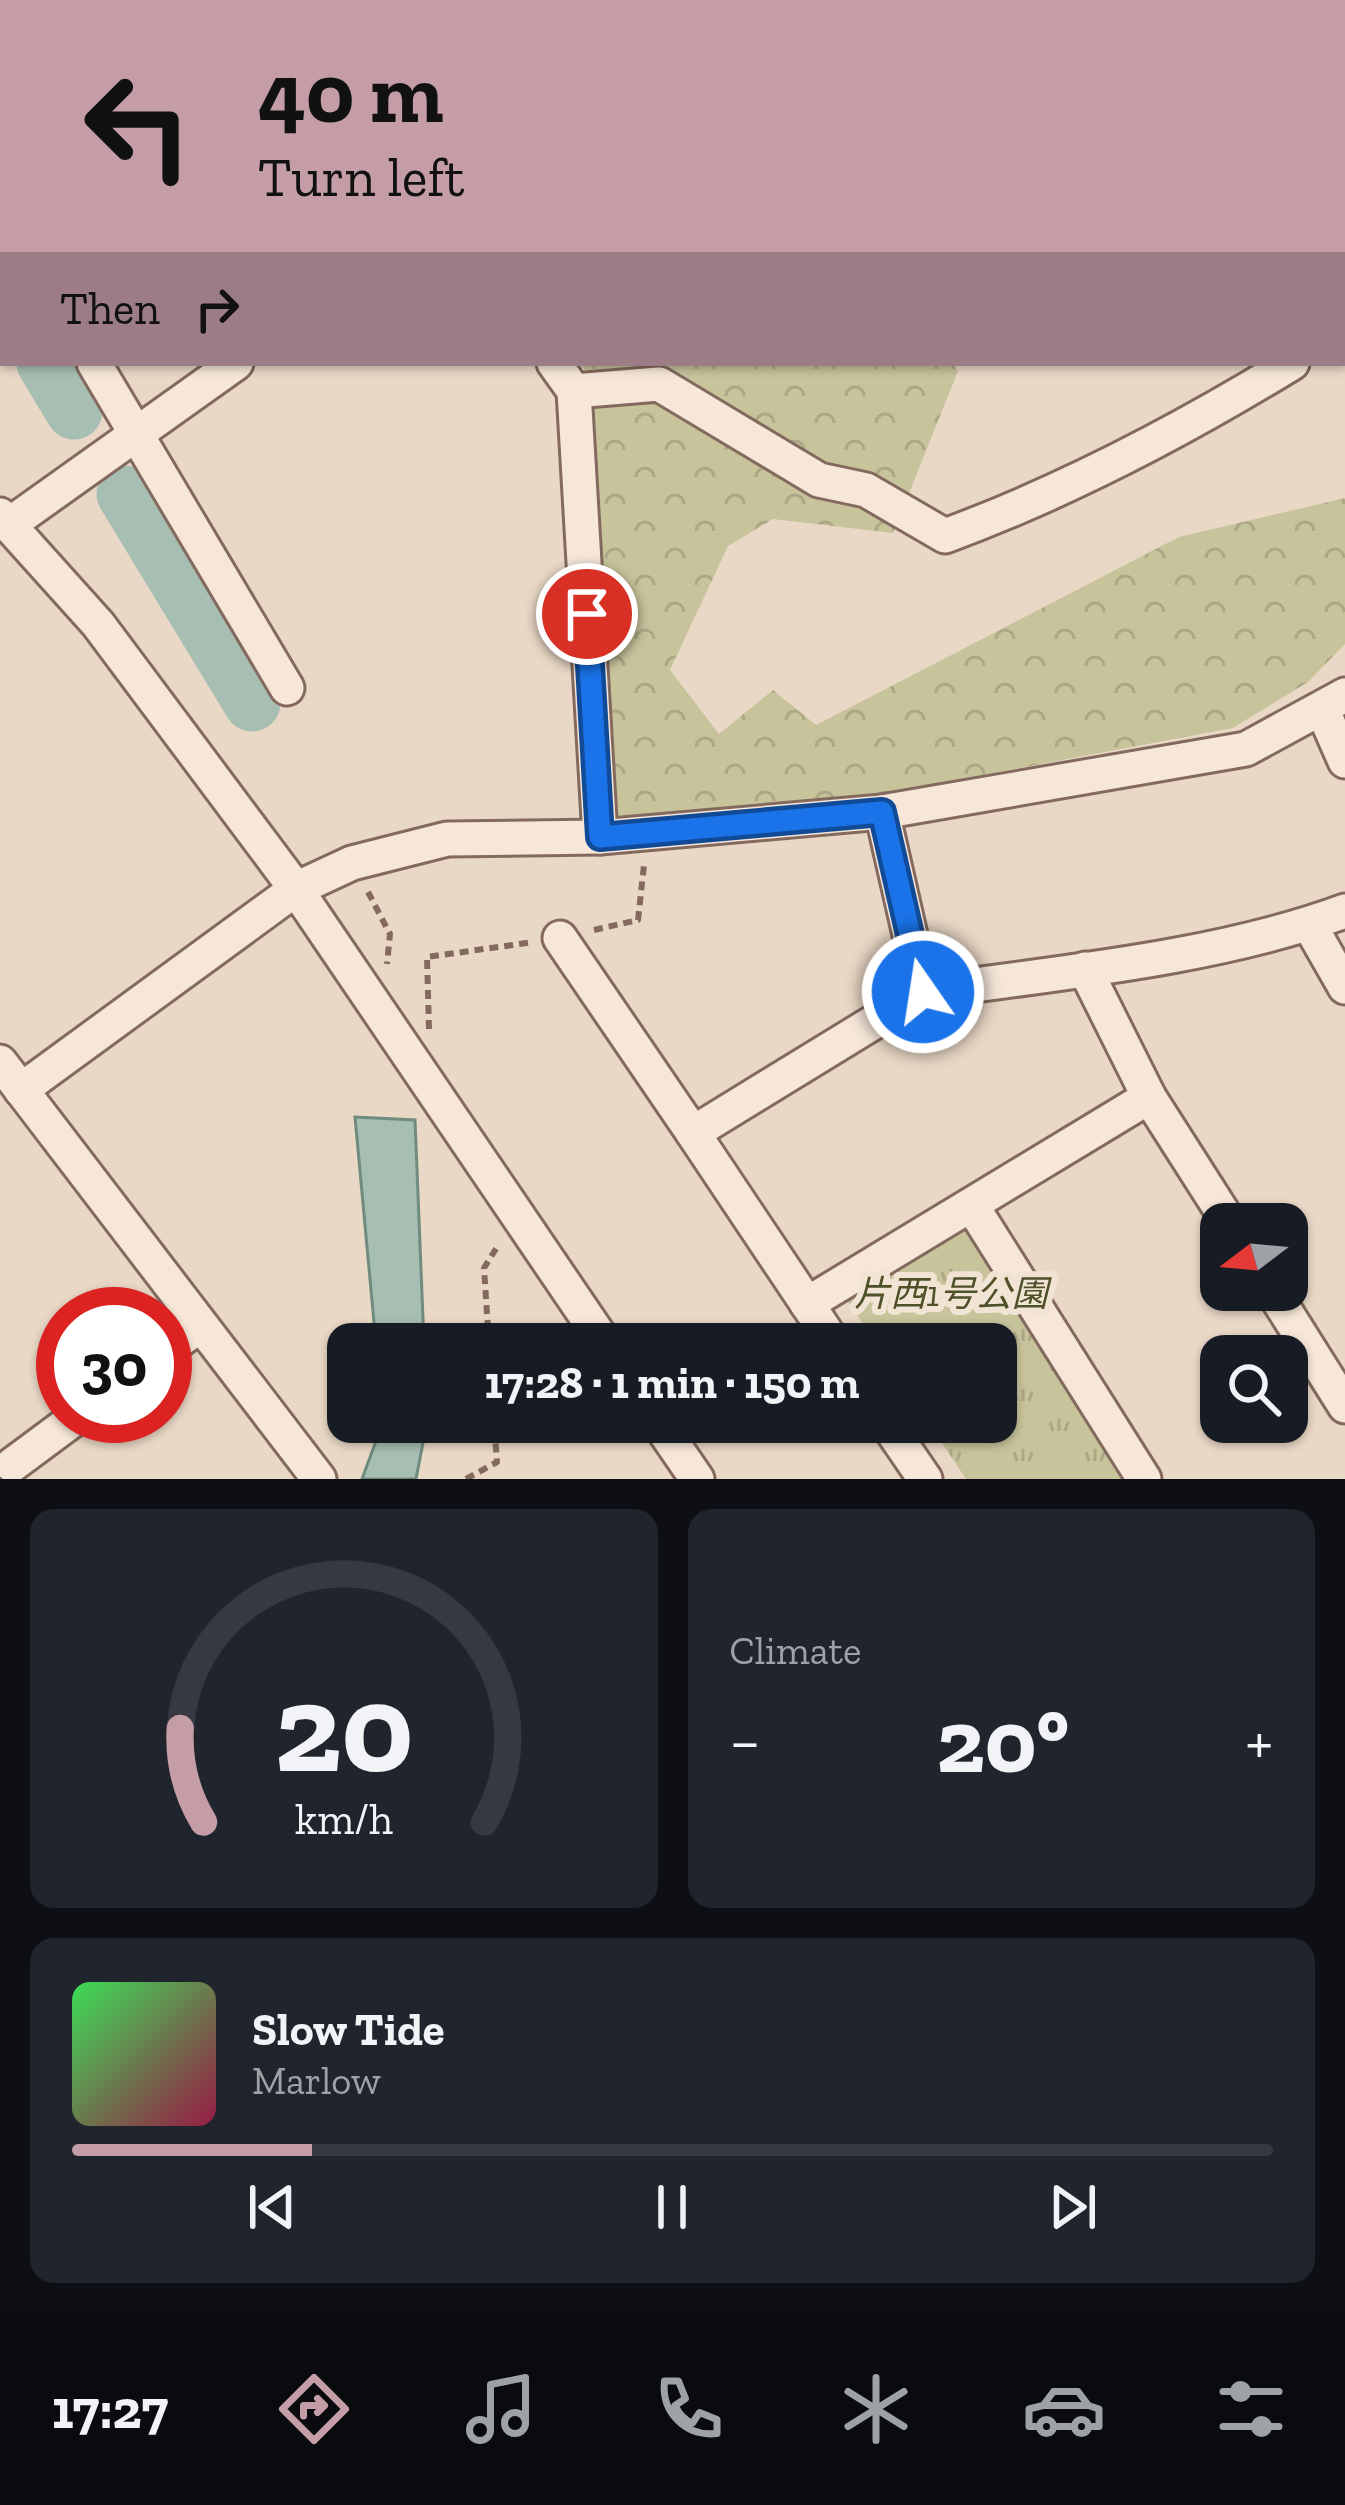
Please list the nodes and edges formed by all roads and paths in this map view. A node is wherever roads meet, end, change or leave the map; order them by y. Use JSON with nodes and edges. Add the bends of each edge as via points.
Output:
{"nodes":[{"id":1,"x":96,"y":366,"type":"edge"},
{"id":2,"x":232,"y":366,"type":"edge"},
{"id":3,"x":1287,"y":366,"type":"edge"},
{"id":4,"x":564,"y":377,"type":"edge"},
{"id":5,"x":136,"y":438,"type":"junction"},
{"id":6,"x":5,"y":519,"type":"edge"},
{"id":7,"x":287,"y":688,"type":"dead end"},
{"id":8,"x":1334,"y":703,"type":"edge"},
{"id":9,"x":1345,"y":761,"type":"edge"},
{"id":10,"x":882,"y":812,"type":"junction"},
{"id":11,"x":648,"y":833,"type":"junction"},
{"id":12,"x":600,"y":837,"type":"junction"},
{"id":13,"x":352,"y":863,"type":"junction"},
{"id":14,"x":296,"y":889,"type":"junction"},
{"id":15,"x":1345,"y":911,"type":"edge"},
{"id":16,"x":1309,"y":924,"type":"junction"},
{"id":17,"x":560,"y":938,"type":"junction"},
{"id":18,"x":1085,"y":969,"type":"junction"},
{"id":19,"x":387,"y":970,"type":"dead end"},
{"id":20,"x":1345,"y":987,"type":"edge"},
{"id":21,"x":923,"y":992,"type":"junction"},
{"id":22,"x":418,"y":1019,"type":"dead end"},
{"id":23,"x":0,"y":1062,"type":"edge"},
{"id":24,"x":21,"y":1090,"type":"junction"},
{"id":25,"x":1149,"y":1096,"type":"junction"},
{"id":26,"x":692,"y":1133,"type":"junction"},
{"id":27,"x":1217,"y":1203,"type":"edge"},
{"id":28,"x":972,"y":1207,"type":"junction"},
{"id":29,"x":518,"y":1216,"type":"junction"},
{"id":30,"x":807,"y":1304,"type":"junction"},
{"id":31,"x":1285,"y":1311,"type":"edge"},
{"id":32,"x":488,"y":1323,"type":"edge"},
{"id":33,"x":591,"y":1323,"type":"edge"},
{"id":34,"x":820,"y":1323,"type":"edge"},
{"id":35,"x":200,"y":1325,"type":"junction"},
{"id":36,"x":192,"y":1331,"type":"edge"},
{"id":37,"x":1345,"y":1406,"type":"edge"},
{"id":38,"x":42,"y":1443,"type":"edge"},
{"id":39,"x":496,"y":1443,"type":"edge"},
{"id":40,"x":672,"y":1443,"type":"edge"},
{"id":41,"x":900,"y":1443,"type":"edge"},
{"id":42,"x":12,"y":1465,"type":"dead end"},
{"id":43,"x":319,"y":1479,"type":"edge"},
{"id":44,"x":466,"y":1479,"type":"edge"},
{"id":45,"x":697,"y":1479,"type":"edge"},
{"id":46,"x":925,"y":1479,"type":"edge"},
{"id":47,"x":1144,"y":1479,"type":"edge"}],
"edges":[{"from":1,"to":5,"type":"street"},
{"from":2,"to":5,"type":"street"},
{"from":3,"to":4,"type":"street","via":[[1024,507],[945,536],[866,490],[819,480],[659,385]]},
{"from":4,"to":12,"type":"street"},
{"from":5,"to":6,"type":"street"},
{"from":5,"to":7,"type":"street"},
{"from":6,"to":14,"type":"street","via":[[98,624]]},
{"from":8,"to":9,"type":"street"},
{"from":8,"to":10,"type":"street","via":[[1246,749]]},
{"from":10,"to":11,"type":"street"},
{"from":10,"to":21,"type":"street"},
{"from":11,"to":12,"type":"street"},
{"from":11,"to":17,"type":"path","via":[[638,920]]},
{"from":12,"to":13,"type":"street","via":[[447,839]]},
{"from":13,"to":14,"type":"street"},
{"from":13,"to":19,"type":"path","via":[[390,934]]},
{"from":14,"to":24,"type":"street"},
{"from":14,"to":29,"type":"street"},
{"from":15,"to":16,"type":"street"},
{"from":16,"to":18,"type":"street"},
{"from":16,"to":20,"type":"street"},
{"from":17,"to":22,"type":"path","via":[[427,957],[429,1036]]},
{"from":17,"to":26,"type":"street"},
{"from":18,"to":21,"type":"street"},
{"from":18,"to":25,"type":"street"},
{"from":21,"to":26,"type":"street"},
{"from":23,"to":24,"type":"street"},
{"from":24,"to":35,"type":"street"},
{"from":25,"to":27,"type":"street"},
{"from":25,"to":28,"type":"street"},
{"from":26,"to":30,"type":"street"},
{"from":28,"to":30,"type":"street"},
{"from":28,"to":47,"type":"street"},
{"from":29,"to":32,"type":"path","via":[[484,1268]]},
{"from":29,"to":33,"type":"street"},
{"from":30,"to":34,"type":"street"},
{"from":31,"to":37,"type":"street"},
{"from":35,"to":36,"type":"street"},
{"from":35,"to":43,"type":"street"},
{"from":38,"to":42,"type":"street"},
{"from":39,"to":44,"type":"path","via":[[497,1462]]},
{"from":40,"to":45,"type":"street"},
{"from":41,"to":46,"type":"street"}]}
